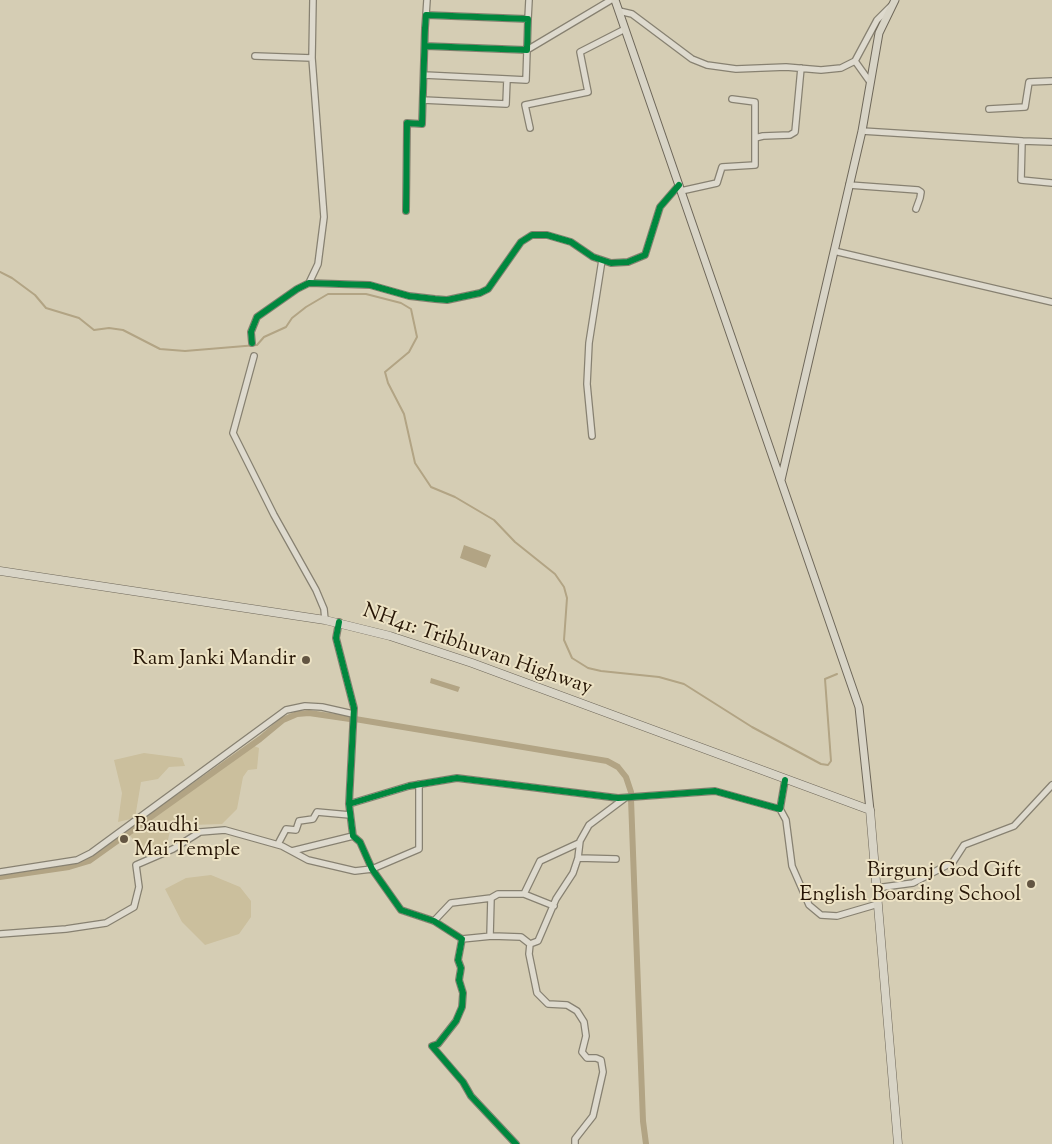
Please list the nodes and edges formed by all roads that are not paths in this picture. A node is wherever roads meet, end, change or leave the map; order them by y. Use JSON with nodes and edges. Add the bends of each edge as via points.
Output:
{"nodes":[{"id":1,"x":313,"y":0,"type":"edge"},
{"id":2,"x":427,"y":0,"type":"edge"},
{"id":3,"x":529,"y":0,"type":"edge"},
{"id":4,"x":613,"y":0,"type":"edge"},
{"id":5,"x":893,"y":3,"type":"edge"},
{"id":6,"x":619,"y":12,"type":"junction"},
{"id":7,"x":426,"y":15,"type":"junction"},
{"id":8,"x":528,"y":19,"type":"junction"},
{"id":9,"x":625,"y":29,"type":"junction"},
{"id":10,"x":425,"y":46,"type":"junction"},
{"id":11,"x":528,"y":50,"type":"junction"},
{"id":12,"x":255,"y":56,"type":"dead end"},
{"id":13,"x":312,"y":58,"type":"junction"},
{"id":14,"x":855,"y":60,"type":"junction"},
{"id":15,"x":801,"y":68,"type":"junction"},
{"id":16,"x":424,"y":75,"type":"junction"},
{"id":17,"x":507,"y":79,"type":"junction"},
{"id":18,"x":1052,"y":81,"type":"edge"},
{"id":19,"x":870,"y":82,"type":"junction"},
{"id":20,"x":732,"y":99,"type":"dead end"},
{"id":21,"x":423,"y":100,"type":"junction"},
{"id":22,"x":989,"y":109,"type":"dead end"},
{"id":23,"x":530,"y":128,"type":"dead end"},
{"id":24,"x":862,"y":131,"type":"junction"},
{"id":25,"x":755,"y":138,"type":"junction"},
{"id":26,"x":1022,"y":141,"type":"junction"},
{"id":27,"x":1052,"y":142,"type":"edge"},
{"id":28,"x":1052,"y":182,"type":"edge"},
{"id":29,"x":849,"y":185,"type":"junction"},
{"id":30,"x":680,"y":188,"type":"junction"},
{"id":31,"x":916,"y":210,"type":"dead end"},
{"id":32,"x":406,"y":211,"type":"dead end"},
{"id":33,"x":834,"y":251,"type":"junction"},
{"id":34,"x":602,"y":260,"type":"junction"},
{"id":35,"x":309,"y":283,"type":"junction"},
{"id":36,"x":1052,"y":302,"type":"edge"},
{"id":37,"x":252,"y":343,"type":"dead end"},
{"id":38,"x":254,"y":356,"type":"dead end"},
{"id":39,"x":592,"y":436,"type":"dead end"},
{"id":40,"x":781,"y":481,"type":"junction"},
{"id":41,"x":0,"y":571,"type":"edge"},
{"id":42,"x":325,"y":620,"type":"junction"},
{"id":43,"x":339,"y":622,"type":"junction"},
{"id":44,"x":353,"y":714,"type":"junction"},
{"id":45,"x":786,"y":780,"type":"junction"},
{"id":46,"x":419,"y":784,"type":"junction"},
{"id":47,"x":1052,"y":785,"type":"edge"},
{"id":48,"x":625,"y":798,"type":"junction"},
{"id":49,"x":349,"y":804,"type":"junction"},
{"id":50,"x":780,"y":809,"type":"junction"},
{"id":51,"x":870,"y":810,"type":"junction"},
{"id":52,"x":350,"y":815,"type":"junction"},
{"id":53,"x":353,"y":836,"type":"junction"},
{"id":54,"x":580,"y":843,"type":"junction"},
{"id":55,"x":278,"y":844,"type":"junction"},
{"id":56,"x":292,"y":851,"type":"junction"},
{"id":57,"x":578,"y":858,"type":"junction"},
{"id":58,"x":616,"y":859,"type":"dead end"},
{"id":59,"x":372,"y":869,"type":"junction"},
{"id":60,"x":0,"y":872,"type":"edge"},
{"id":61,"x":876,"y":888,"type":"junction"},
{"id":62,"x":524,"y":894,"type":"junction"},
{"id":63,"x":491,"y":898,"type":"junction"},
{"id":64,"x":878,"y":904,"type":"junction"},
{"id":65,"x":554,"y":906,"type":"junction"},
{"id":66,"x":434,"y":921,"type":"junction"},
{"id":67,"x":0,"y":934,"type":"edge"},
{"id":68,"x":490,"y":936,"type":"junction"},
{"id":69,"x":462,"y":939,"type":"junction"},
{"id":70,"x":530,"y":944,"type":"junction"},
{"id":71,"x":516,"y":1144,"type":"edge"},
{"id":72,"x":575,"y":1144,"type":"edge"},
{"id":73,"x":898,"y":1144,"type":"edge"}],
"edges":[{"from":1,"to":13,"type":"street"},
{"from":2,"to":7,"type":"street"},
{"from":3,"to":8,"type":"street"},
{"from":4,"to":6,"type":"main road"},
{"from":4,"to":11,"type":"street"},
{"from":5,"to":14,"type":"street","via":[[877,20]]},
{"from":5,"to":19,"type":"main road","via":[[879,33]]},
{"from":6,"to":9,"type":"main road"},
{"from":6,"to":15,"type":"street","via":[[632,14],[692,59],[706,65],[736,69]]},
{"from":7,"to":8,"type":"street"},
{"from":7,"to":10,"type":"street"},
{"from":8,"to":11,"type":"street"},
{"from":9,"to":23,"type":"street","via":[[580,52],[588,92],[525,105]]},
{"from":9,"to":30,"type":"main road"},
{"from":10,"to":11,"type":"street"},
{"from":10,"to":16,"type":"street"},
{"from":11,"to":17,"type":"street","via":[[526,80]]},
{"from":12,"to":13,"type":"street"},
{"from":13,"to":35,"type":"street","via":[[324,217],[318,264]]},
{"from":14,"to":15,"type":"street","via":[[841,68]]},
{"from":14,"to":19,"type":"street"},
{"from":15,"to":25,"type":"street","via":[[795,132],[790,136]]},
{"from":16,"to":17,"type":"street"},
{"from":16,"to":21,"type":"street"},
{"from":17,"to":21,"type":"street","via":[[506,104]]},
{"from":18,"to":22,"type":"street","via":[[1029,82],[1026,107]]},
{"from":19,"to":24,"type":"main road"},
{"from":20,"to":25,"type":"street","via":[[755,102]]},
{"from":21,"to":32,"type":"street","via":[[422,124],[407,123]]},
{"from":24,"to":26,"type":"street"},
{"from":24,"to":29,"type":"main road"},
{"from":25,"to":30,"type":"street","via":[[755,165],[722,167],[717,183]]},
{"from":26,"to":27,"type":"street"},
{"from":26,"to":28,"type":"street","via":[[1021,180]]},
{"from":29,"to":31,"type":"street","via":[[918,190],[921,192]]},
{"from":29,"to":33,"type":"main road"},
{"from":30,"to":34,"type":"street","via":[[660,207],[644,255],[628,262]]},
{"from":30,"to":40,"type":"main road"},
{"from":33,"to":36,"type":"street"},
{"from":33,"to":40,"type":"main road"},
{"from":34,"to":35,"type":"street","via":[[572,242],[547,235],[532,235],[521,242],[488,289],[480,294],[447,300],[409,296],[370,285]]},
{"from":34,"to":39,"type":"street","via":[[589,343],[587,384]]},
{"from":35,"to":37,"type":"street","via":[[257,318],[251,332]]},
{"from":38,"to":42,"type":"street","via":[[234,433],[274,515],[316,590]]},
{"from":40,"to":51,"type":"main road","via":[[859,707]]},
{"from":41,"to":42,"type":"highway","name":"NH41: Tribhuvan Highway"},
{"from":42,"to":43,"type":"highway","name":"NH41: Tribhuvan Highway"},
{"from":43,"to":44,"type":"street","via":[[336,638],[353,698]]},
{"from":43,"to":45,"type":"highway","name":"NH41: Tribhuvan Highway","via":[[472,663]]},
{"from":44,"to":49,"type":"street"},
{"from":44,"to":60,"type":"street","via":[[314,707],[286,710],[91,853],[77,860]]},
{"from":45,"to":50,"type":"street"},
{"from":45,"to":51,"type":"highway","name":"NH41: Tribhuvan Highway"},
{"from":46,"to":48,"type":"street","via":[[457,778]]},
{"from":46,"to":49,"type":"street"},
{"from":46,"to":59,"type":"street","via":[[419,849]]},
{"from":47,"to":61,"type":"street","via":[[1014,826],[964,846],[953,862],[913,883]]},
{"from":48,"to":50,"type":"street","via":[[715,791]]},
{"from":48,"to":54,"type":"street","via":[[589,825]]},
{"from":49,"to":52,"type":"street"},
{"from":50,"to":64,"type":"street","via":[[786,820],[792,866],[809,905],[821,914],[837,916]]},
{"from":51,"to":61,"type":"highway"},
{"from":52,"to":53,"type":"street"},
{"from":52,"to":55,"type":"street","via":[[317,812],[313,819],[299,821],[296,830],[286,829]]},
{"from":53,"to":56,"type":"street"},
{"from":53,"to":59,"type":"street","via":[[360,842]]},
{"from":54,"to":57,"type":"street"},
{"from":54,"to":62,"type":"street","via":[[540,861]]},
{"from":55,"to":56,"type":"street"},
{"from":55,"to":67,"type":"street","via":[[225,830],[200,832],[173,849],[136,865],[139,887],[134,907],[106,923]]},
{"from":56,"to":59,"type":"street","via":[[335,868]]},
{"from":57,"to":58,"type":"street"},
{"from":57,"to":65,"type":"street"},
{"from":59,"to":66,"type":"street","via":[[401,910]]},
{"from":61,"to":64,"type":"highway"},
{"from":62,"to":63,"type":"street","via":[[498,894]]},
{"from":62,"to":65,"type":"street"},
{"from":63,"to":66,"type":"street","via":[[451,903]]},
{"from":63,"to":68,"type":"street"},
{"from":64,"to":73,"type":"highway"},
{"from":65,"to":70,"type":"street","via":[[538,941]]},
{"from":66,"to":69,"type":"street","via":[[437,926]]},
{"from":68,"to":69,"type":"street"},
{"from":68,"to":70,"type":"street","via":[[521,937]]},
{"from":69,"to":71,"type":"street","via":[[458,960],[462,1007],[456,1022],[438,1044],[432,1046],[463,1082],[470,1096]]},
{"from":70,"to":72,"type":"street","via":[[537,993],[548,1004],[578,1011],[586,1036],[582,1052],[587,1058],[601,1060],[603,1072],[593,1116]]}]}
